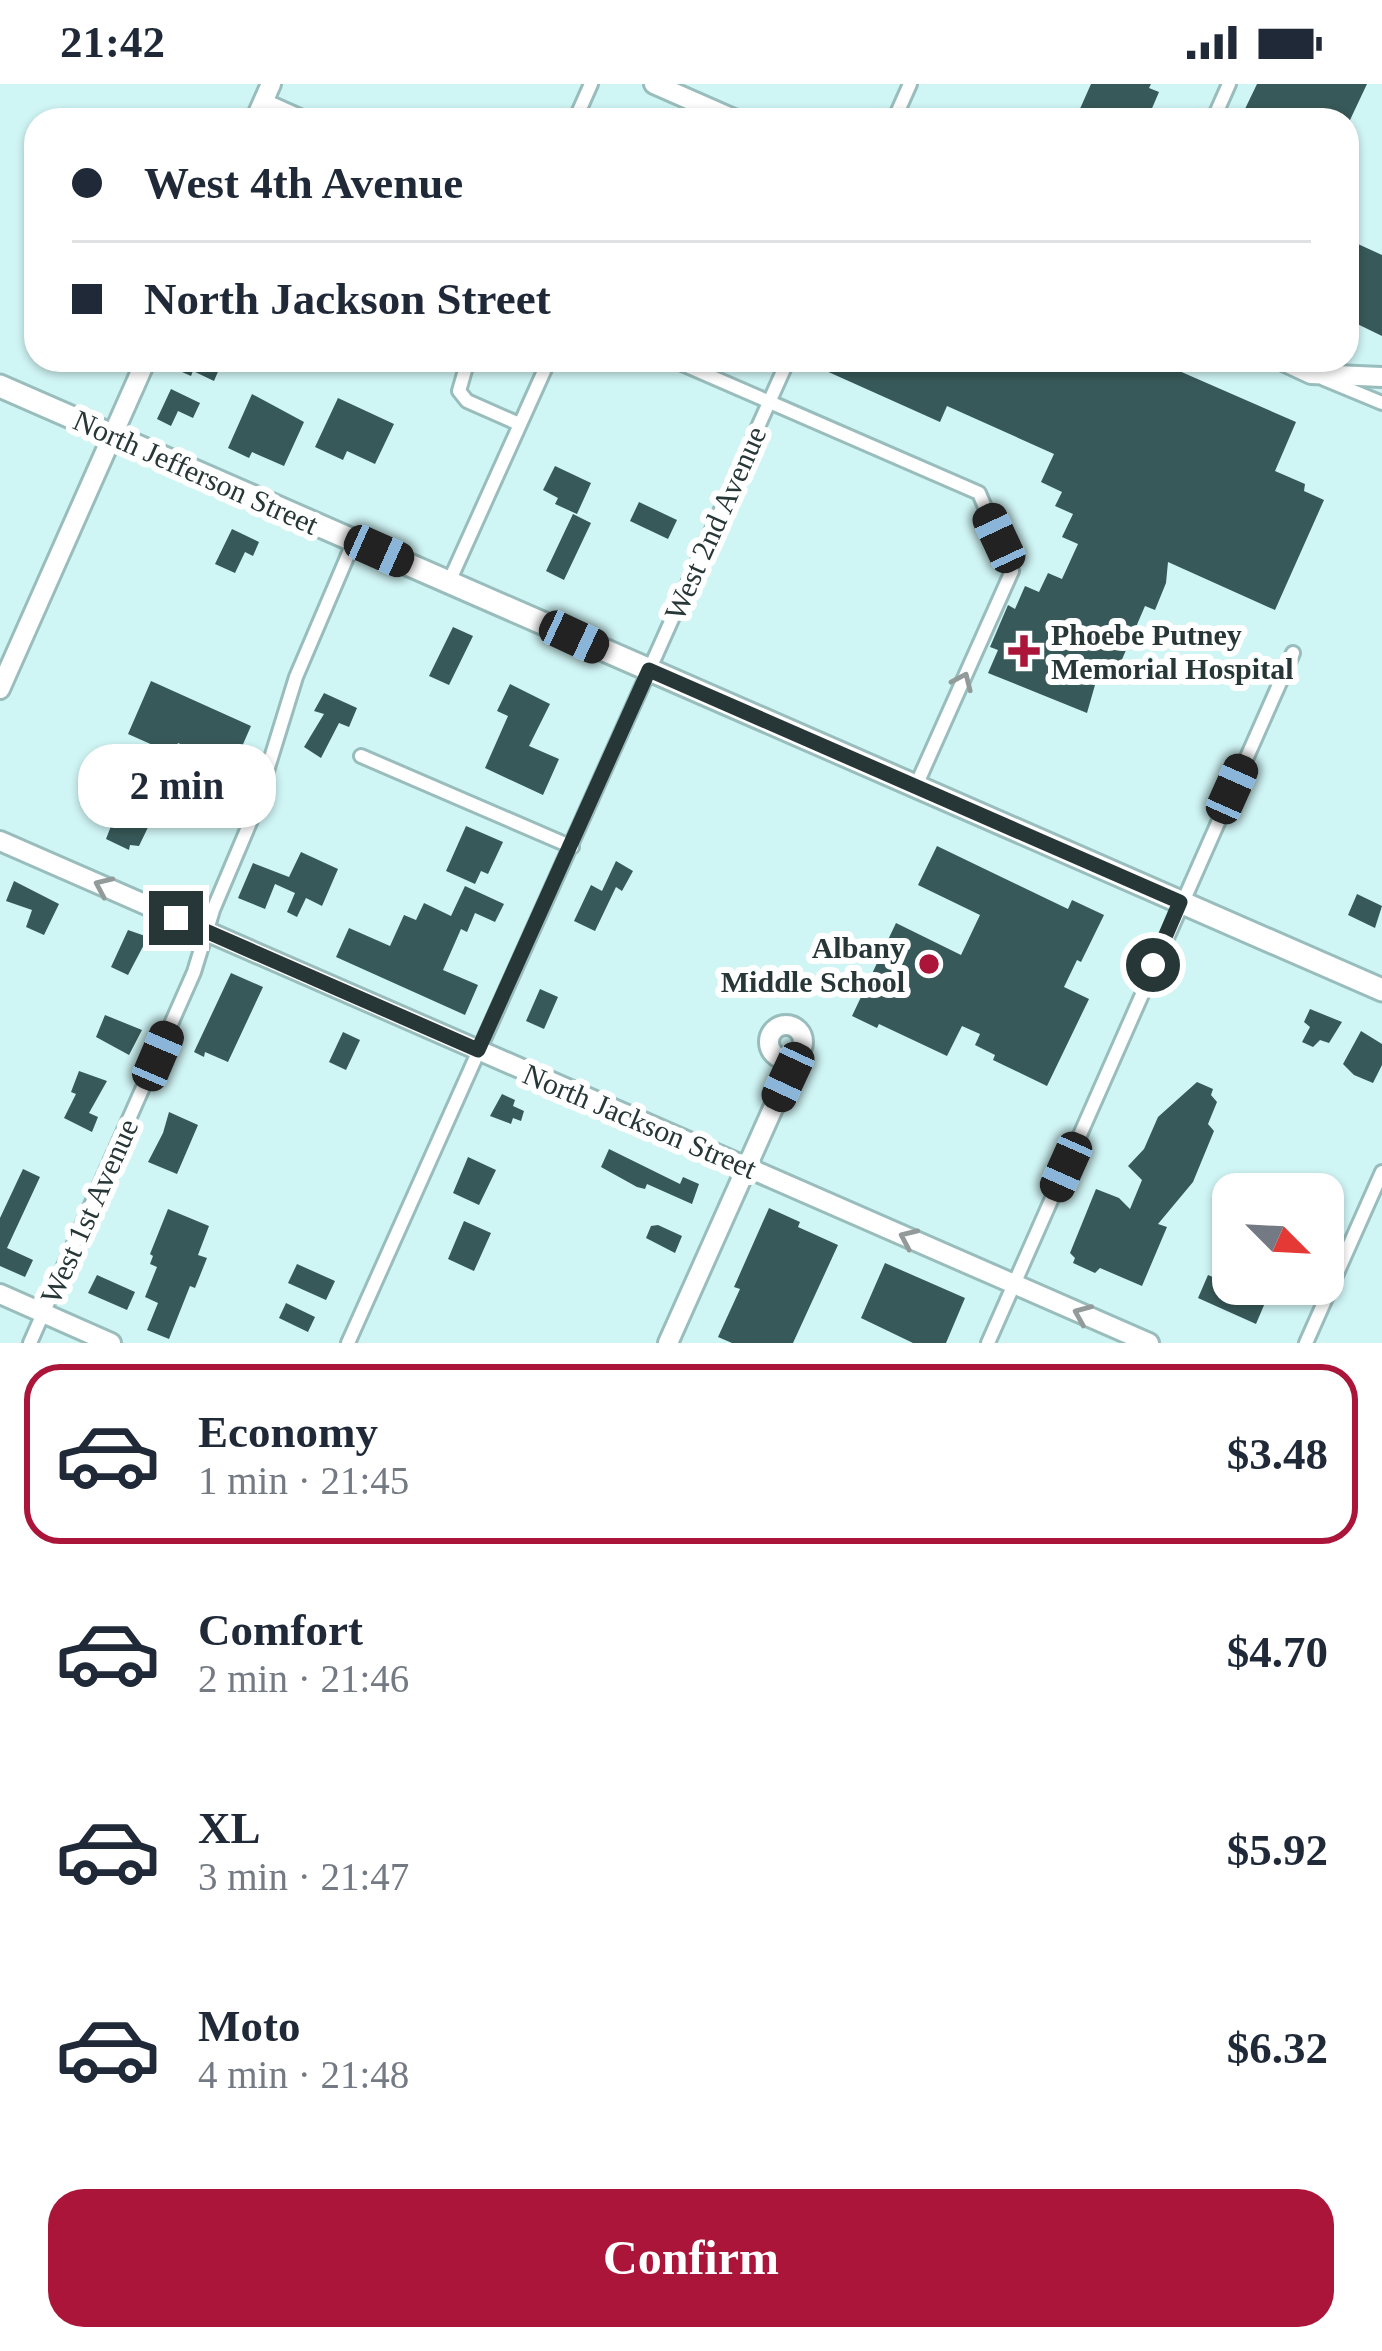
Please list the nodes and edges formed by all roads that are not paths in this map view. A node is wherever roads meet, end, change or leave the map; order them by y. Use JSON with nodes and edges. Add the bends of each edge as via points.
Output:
{"nodes":[{"id":1,"x":654,"y":84,"type":"edge"},
{"id":2,"x":675,"y":88,"type":"edge"},
{"id":3,"x":713,"y":108,"type":"edge"},
{"id":4,"x":141,"y":372,"type":"edge"},
{"id":5,"x":465,"y":372,"type":"edge"},
{"id":6,"x":543,"y":372,"type":"edge"},
{"id":7,"x":700,"y":372,"type":"edge"},
{"id":8,"x":783,"y":372,"type":"edge"},
{"id":9,"x":1307,"y":372,"type":"edge"},
{"id":10,"x":1311,"y":374,"type":"junction"},
{"id":11,"x":1382,"y":377,"type":"edge"},
{"id":12,"x":0,"y":386,"type":"edge"},
{"id":13,"x":769,"y":402,"type":"junction"},
{"id":14,"x":1382,"y":403,"type":"edge"},
{"id":15,"x":519,"y":424,"type":"junction"},
{"id":16,"x":114,"y":435,"type":"junction"},
{"id":17,"x":354,"y":541,"type":"junction"},
{"id":18,"x":449,"y":582,"type":"junction"},
{"id":19,"x":1293,"y":653,"type":"dead end"},
{"id":20,"x":649,"y":670,"type":"junction"},
{"id":21,"x":0,"y":689,"type":"edge"},
{"id":22,"x":361,"y":757,"type":"dead end"},
{"id":23,"x":915,"y":788,"type":"junction"},
{"id":24,"x":0,"y":841,"type":"edge"},
{"id":25,"x":572,"y":847,"type":"junction"},
{"id":26,"x":1180,"y":902,"type":"junction"},
{"id":27,"x":206,"y":931,"type":"junction"},
{"id":28,"x":1382,"y":990,"type":"edge"},
{"id":29,"x":478,"y":1050,"type":"junction"},
{"id":30,"x":788,"y":1059,"type":"dead end"},
{"id":31,"x":747,"y":1167,"type":"junction"},
{"id":32,"x":1382,"y":1172,"type":"edge"},
{"id":33,"x":1015,"y":1285,"type":"junction"},
{"id":34,"x":0,"y":1294,"type":"edge"},
{"id":35,"x":43,"y":1313,"type":"junction"},
{"id":36,"x":30,"y":1343,"type":"edge"},
{"id":37,"x":111,"y":1343,"type":"edge"},
{"id":38,"x":348,"y":1343,"type":"edge"},
{"id":39,"x":668,"y":1343,"type":"edge"},
{"id":40,"x":988,"y":1343,"type":"edge"},
{"id":41,"x":1149,"y":1343,"type":"edge"},
{"id":42,"x":1306,"y":1343,"type":"edge"}],
"edges":[{"from":1,"to":2,"type":"street"},
{"from":2,"to":3,"type":"street"},
{"from":4,"to":16,"type":"street"},
{"from":5,"to":15,"type":"street","via":[[459,391],[467,401]]},
{"from":6,"to":15,"type":"street"},
{"from":7,"to":13,"type":"street"},
{"from":8,"to":13,"type":"street","name":"West 2nd Avenue"},
{"from":9,"to":10,"type":"street"},
{"from":10,"to":11,"type":"street"},
{"from":10,"to":14,"type":"street"},
{"from":12,"to":16,"type":"main road","name":"North Jefferson Street"},
{"from":13,"to":20,"type":"street","name":"West 2nd Avenue"},
{"from":23,"to":13,"type":"street","one_way":true,"via":[[1012,571],[979,494]]},
{"from":15,"to":18,"type":"street"},
{"from":16,"to":17,"type":"main road","name":"North Jefferson Street"},
{"from":16,"to":21,"type":"street"},
{"from":17,"to":18,"type":"main road","name":"North Jefferson Street"},
{"from":17,"to":27,"type":"street","name":"West 1st Avenue"},
{"from":18,"to":20,"type":"main road","name":"North Jefferson Street"},
{"from":19,"to":26,"type":"street"},
{"from":20,"to":23,"type":"main road","name":"North Jefferson Street"},
{"from":20,"to":25,"type":"street","name":"West 2nd Avenue"},
{"from":22,"to":25,"type":"street"},
{"from":23,"to":26,"type":"main road","name":"North Jefferson Street"},
{"from":27,"to":24,"type":"street","name":"North Jackson Street","one_way":true},
{"from":25,"to":29,"type":"street","name":"West 2nd Avenue"},
{"from":26,"to":28,"type":"main road","name":"North Jefferson Street"},
{"from":26,"to":33,"type":"street"},
{"from":27,"to":29,"type":"street","name":"North Jackson Street"},
{"from":27,"to":35,"type":"street","name":"West 1st Avenue"},
{"from":29,"to":31,"type":"street","name":"North Jackson Street"},
{"from":29,"to":38,"type":"street","name":"West 2nd Avenue"},
{"from":30,"to":31,"type":"street","via":[[788,1077]]},
{"from":33,"to":31,"type":"street","name":"North Jackson Street","one_way":true},
{"from":31,"to":39,"type":"street"},
{"from":32,"to":42,"type":"street"},
{"from":33,"to":40,"type":"street"},
{"from":41,"to":33,"type":"street","name":"North Jackson Street","one_way":true},
{"from":34,"to":35,"type":"street"},
{"from":35,"to":36,"type":"street","name":"West 1st Avenue"},
{"from":35,"to":37,"type":"street"}]}
